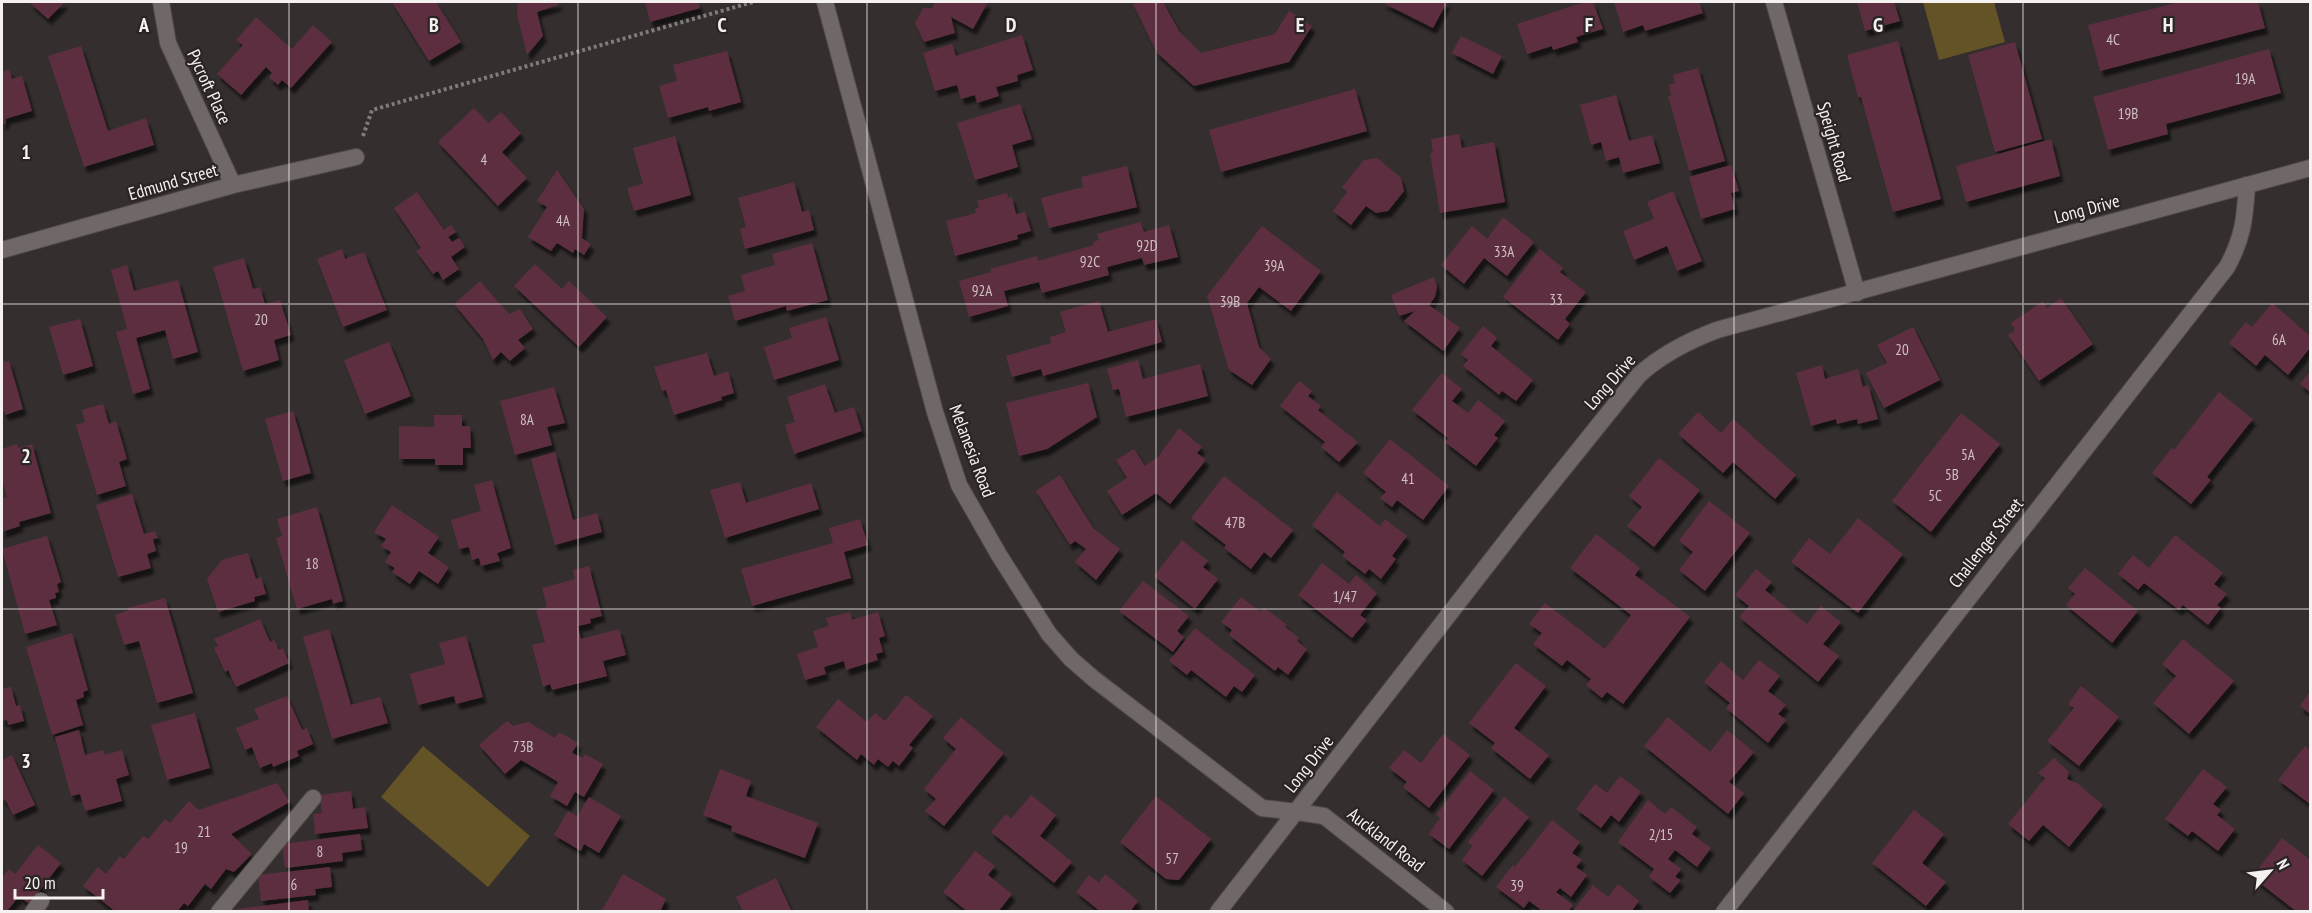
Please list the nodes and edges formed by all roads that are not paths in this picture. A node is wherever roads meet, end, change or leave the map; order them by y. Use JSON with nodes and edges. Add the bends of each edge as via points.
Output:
{"nodes":[{"id":1,"x":161,"y":2,"type":"edge"},
{"id":2,"x":825,"y":2,"type":"edge"},
{"id":3,"x":1774,"y":2,"type":"edge"},
{"id":4,"x":356,"y":157,"type":"road end"},
{"id":5,"x":2310,"y":168,"type":"edge"},
{"id":6,"x":233,"y":185,"type":"junction"},
{"id":7,"x":2247,"y":185,"type":"junction"},
{"id":8,"x":2,"y":250,"type":"edge"},
{"id":9,"x":1857,"y":293,"type":"junction"},
{"id":10,"x":313,"y":798,"type":"dead end"},
{"id":11,"x":1297,"y":812,"type":"junction"},
{"id":12,"x":219,"y":912,"type":"edge"},
{"id":13,"x":1218,"y":912,"type":"edge"},
{"id":14,"x":1446,"y":912,"type":"edge"},
{"id":15,"x":1724,"y":912,"type":"edge"}],
"edges":[{"from":1,"to":6,"type":"street","name":"Pycroft Place","via":[[168,43]]},
{"from":2,"to":11,"type":"street","name":"Melanesia Road","via":[[935,412],[959,485],[975,514],[1049,634],[1071,659],[1262,808]]},
{"from":3,"to":9,"type":"street","name":"Speight Road"},
{"from":4,"to":6,"type":"street","name":"Edmund Street"},
{"from":5,"to":7,"type":"street","name":"Long Drive"},
{"from":6,"to":8,"type":"street","name":"Edmund Street"},
{"from":7,"to":9,"type":"street","name":"Long Drive"},
{"from":7,"to":15,"type":"street","name":"Challenger Street","via":[[2243,232],[2227,267]]},
{"from":9,"to":11,"type":"street","name":"Long Drive","via":[[1717,330],[1670,351],[1645,369],[1520,523]]},
{"from":10,"to":12,"type":"street"},
{"from":11,"to":13,"type":"street","name":"Long Drive"},
{"from":11,"to":14,"type":"street","name":"Auckland Road","via":[[1323,816]]}]}
